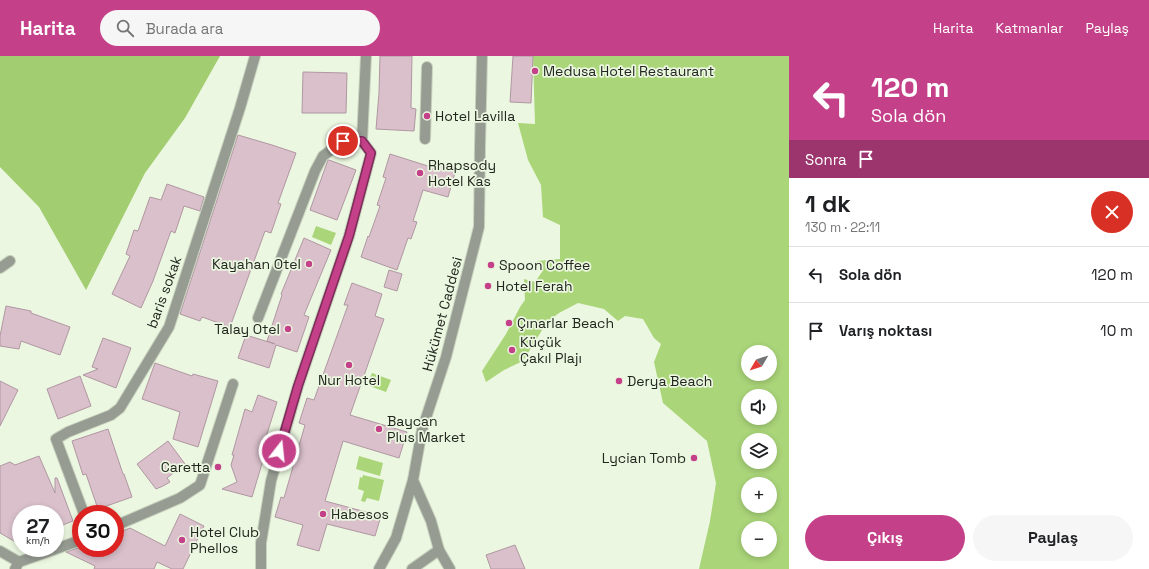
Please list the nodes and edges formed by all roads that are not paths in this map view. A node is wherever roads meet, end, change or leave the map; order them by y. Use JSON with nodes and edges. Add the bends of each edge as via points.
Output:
{"nodes":[{"id":1,"x":255,"y":56,"type":"edge"},
{"id":2,"x":366,"y":56,"type":"edge"},
{"id":3,"x":482,"y":56,"type":"edge"},
{"id":4,"x":427,"y":68,"type":"dead end"},
{"id":5,"x":425,"y":139,"type":"dead end"},
{"id":6,"x":362,"y":141,"type":"junction"},
{"id":7,"x":10,"y":261,"type":"dead end"},
{"id":8,"x":0,"y":268,"type":"edge"},
{"id":9,"x":258,"y":318,"type":"dead end"},
{"id":10,"x":233,"y":384,"type":"dead end"},
{"id":11,"x":414,"y":480,"type":"junction"},
{"id":12,"x":81,"y":505,"type":"edge"},
{"id":13,"x":124,"y":522,"type":"edge"},
{"id":14,"x":72,"y":544,"type":"edge"},
{"id":15,"x":439,"y":550,"type":"junction"},
{"id":16,"x":0,"y":551,"type":"edge"},
{"id":17,"x":17,"y":566,"type":"edge"},
{"id":18,"x":261,"y":569,"type":"edge"},
{"id":19,"x":379,"y":569,"type":"edge"},
{"id":20,"x":412,"y":569,"type":"edge"},
{"id":21,"x":450,"y":569,"type":"edge"}],
"edges":[{"from":1,"to":12,"type":"street","name":"baris sokak","via":[[169,327],[120,408],[111,415],[56,439]]},
{"from":2,"to":6,"type":"street"},
{"from":3,"to":11,"type":"street","name":"Hükümet Caddesi","via":[[479,227],[446,357],[422,430]]},
{"from":4,"to":5,"type":"street"},
{"from":6,"to":9,"type":"street","via":[[343,141],[322,156]]},
{"from":6,"to":18,"type":"street","via":[[371,153],[349,236],[297,390],[271,481],[261,543]]},
{"from":7,"to":8,"type":"street"},
{"from":10,"to":13,"type":"street","via":[[200,485],[180,498]]},
{"from":11,"to":15,"type":"street","via":[[431,521]]},
{"from":11,"to":19,"type":"street","name":"Hükümet Caddesi","via":[[396,538]]},
{"from":14,"to":17,"type":"street"},
{"from":15,"to":20,"type":"street"},
{"from":15,"to":21,"type":"street"},
{"from":16,"to":17,"type":"street"}]}
